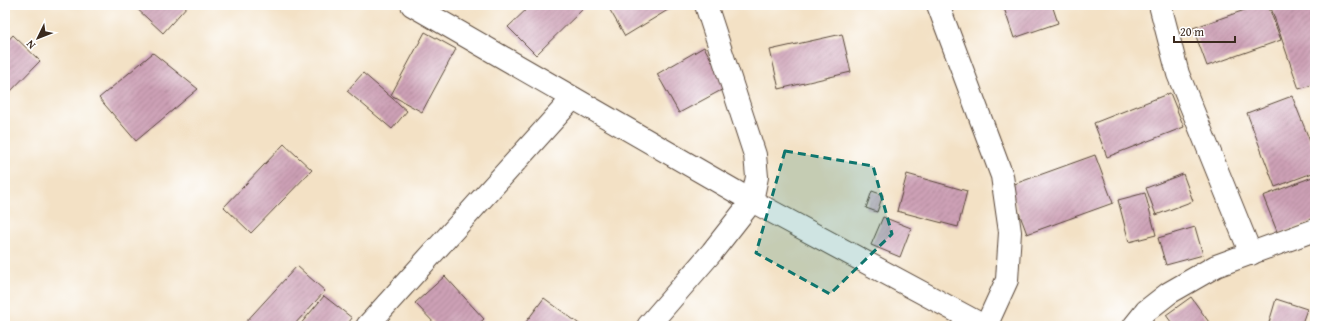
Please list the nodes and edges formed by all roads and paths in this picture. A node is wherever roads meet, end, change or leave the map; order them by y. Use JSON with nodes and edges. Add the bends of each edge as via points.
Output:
{"nodes":[{"id":1,"x":412,"y":5,"type":"edge"},
{"id":2,"x":706,"y":5,"type":"edge"},
{"id":3,"x":938,"y":5,"type":"edge"},
{"id":4,"x":1160,"y":5,"type":"edge"},
{"id":5,"x":573,"y":98,"type":"junction"},
{"id":6,"x":752,"y":201,"type":"junction"},
{"id":7,"x":1315,"y":230,"type":"edge"},
{"id":8,"x":1251,"y":254,"type":"junction"},
{"id":9,"x":367,"y":326,"type":"edge"},
{"id":10,"x":648,"y":326,"type":"edge"},
{"id":11,"x":985,"y":326,"type":"edge"},
{"id":12,"x":1134,"y":326,"type":"edge"}],
"edges":[{"from":1,"to":5,"type":"street"},
{"from":2,"to":6,"type":"street","via":[[755,155],[758,177]]},
{"from":3,"to":11,"type":"street","via":[[1002,176],[1010,232],[1008,280]]},
{"from":4,"to":8,"type":"street","via":[[1178,74]]},
{"from":5,"to":6,"type":"street"},
{"from":5,"to":9,"type":"street"},
{"from":6,"to":10,"type":"street"},
{"from":6,"to":11,"type":"street"},
{"from":7,"to":8,"type":"street"},
{"from":8,"to":12,"type":"street","via":[[1216,266],[1169,293],[1146,311]]}]}
